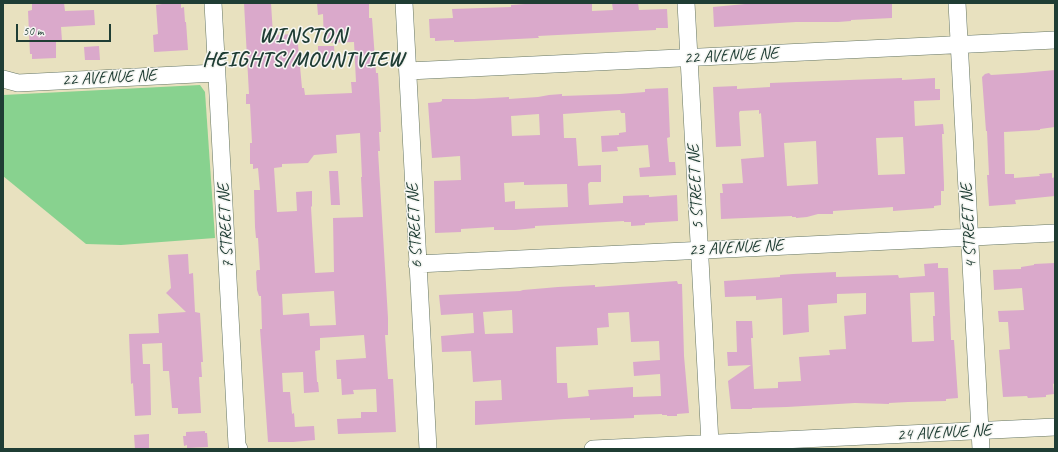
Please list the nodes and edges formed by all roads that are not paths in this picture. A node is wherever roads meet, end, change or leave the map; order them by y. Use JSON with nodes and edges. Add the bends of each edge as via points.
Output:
{"nodes":[{"id":1,"x":213,"y":3,"type":"edge"},
{"id":2,"x":404,"y":3,"type":"edge"},
{"id":3,"x":686,"y":3,"type":"edge"},
{"id":4,"x":957,"y":3,"type":"edge"},
{"id":5,"x":1055,"y":40,"type":"edge"},
{"id":6,"x":960,"y":46,"type":"junction"},
{"id":7,"x":689,"y":59,"type":"junction"},
{"id":8,"x":408,"y":71,"type":"junction"},
{"id":9,"x":216,"y":73,"type":"junction"},
{"id":10,"x":3,"y":79,"type":"edge"},
{"id":11,"x":1055,"y":233,"type":"edge"},
{"id":12,"x":970,"y":237,"type":"junction"},
{"id":13,"x":699,"y":250,"type":"junction"},
{"id":14,"x":417,"y":264,"type":"junction"},
{"id":15,"x":1055,"y":427,"type":"edge"},
{"id":16,"x":980,"y":431,"type":"junction"},
{"id":17,"x":710,"y":443,"type":"junction"},
{"id":18,"x":239,"y":449,"type":"edge"},
{"id":19,"x":428,"y":449,"type":"edge"},
{"id":20,"x":593,"y":449,"type":"edge"},
{"id":21,"x":981,"y":449,"type":"edge"}],
"edges":[{"from":1,"to":9,"type":"street","name":"7 STREET NE"},
{"from":2,"to":8,"type":"street","name":"6 STREET NE"},
{"from":3,"to":7,"type":"street","name":"5 STREET NE"},
{"from":4,"to":6,"type":"street","name":"4 STREET NE"},
{"from":5,"to":6,"type":"street","name":"22 AVENUE NE"},
{"from":6,"to":7,"type":"street","name":"22 AVENUE NE"},
{"from":6,"to":12,"type":"street","name":"4 STREET NE"},
{"from":7,"to":8,"type":"street","name":"22 AVENUE NE"},
{"from":7,"to":13,"type":"street","name":"5 STREET NE"},
{"from":8,"to":14,"type":"street","name":"6 STREET NE"},
{"from":9,"to":10,"type":"street","name":"22 AVENUE NE","via":[[18,82]]},
{"from":9,"to":18,"type":"street","name":"7 STREET NE"},
{"from":11,"to":12,"type":"street","name":"23 AVENUE NE"},
{"from":12,"to":13,"type":"street","name":"23 AVENUE NE"},
{"from":12,"to":16,"type":"street","name":"4 STREET NE"},
{"from":13,"to":14,"type":"street","name":"23 AVENUE NE"},
{"from":13,"to":17,"type":"street","name":"5 STREET NE"},
{"from":14,"to":19,"type":"street","name":"6 STREET NE"},
{"from":15,"to":16,"type":"street","name":"24 AVENUE NE"},
{"from":16,"to":17,"type":"street","name":"24 AVENUE NE"},
{"from":16,"to":21,"type":"street","name":"4 STREET NE"},
{"from":17,"to":20,"type":"street","name":"24 AVENUE NE"}]}
